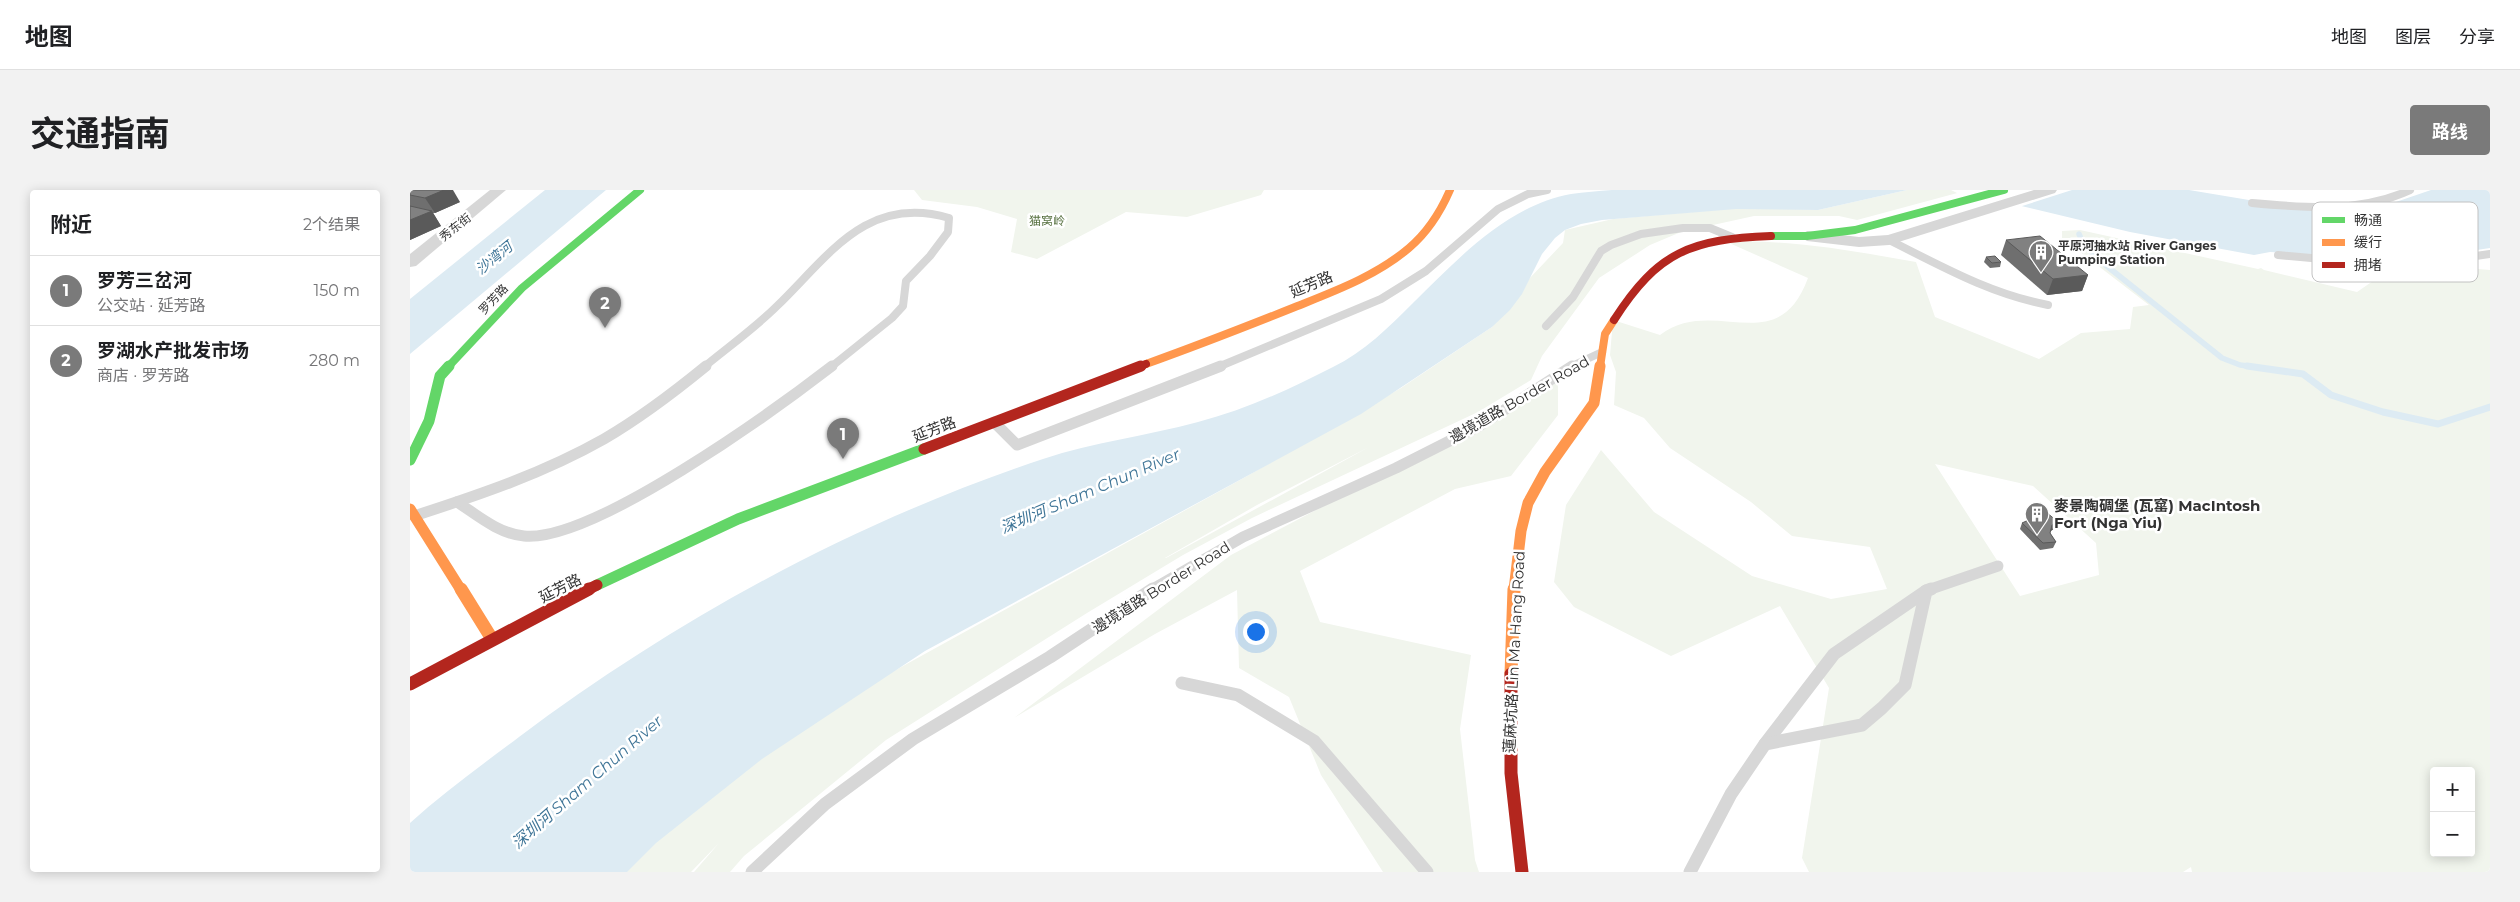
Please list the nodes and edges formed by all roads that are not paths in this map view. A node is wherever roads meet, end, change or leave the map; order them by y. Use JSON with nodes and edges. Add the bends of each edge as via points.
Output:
{"nodes":[{"id":1,"x":499,"y":190,"type":"edge"},
{"id":2,"x":640,"y":190,"type":"edge"},
{"id":3,"x":1450,"y":190,"type":"edge"},
{"id":4,"x":1548,"y":190,"type":"edge"},
{"id":5,"x":2004,"y":190,"type":"edge"},
{"id":6,"x":2050,"y":190,"type":"edge"},
{"id":7,"x":2410,"y":190,"type":"edge"},
{"id":8,"x":2375,"y":202,"type":"edge"},
{"id":9,"x":2252,"y":203,"type":"dead end"},
{"id":10,"x":2312,"y":205,"type":"edge"},
{"id":11,"x":1806,"y":236,"type":"junction"},
{"id":12,"x":1732,"y":237,"type":"junction"},
{"id":13,"x":1889,"y":240,"type":"junction"},
{"id":14,"x":2278,"y":255,"type":"dead end"},
{"id":15,"x":2312,"y":259,"type":"edge"},
{"id":16,"x":410,"y":262,"type":"edge"},
{"id":17,"x":1960,"y":266,"type":"dead end"},
{"id":18,"x":1945,"y":268,"type":"junction"},
{"id":19,"x":2048,"y":304,"type":"dead end"},
{"id":20,"x":1546,"y":326,"type":"dead end"},
{"id":21,"x":1602,"y":352,"type":"junction"},
{"id":22,"x":994,"y":422,"type":"junction"},
{"id":23,"x":410,"y":460,"type":"edge"},
{"id":24,"x":457,"y":502,"type":"junction"},
{"id":25,"x":412,"y":513,"type":"edge"},
{"id":26,"x":1998,"y":566,"type":"dead end"},
{"id":27,"x":1926,"y":591,"type":"junction"},
{"id":28,"x":492,"y":639,"type":"junction"},
{"id":29,"x":1182,"y":683,"type":"dead end"},
{"id":30,"x":410,"y":684,"type":"edge"},
{"id":31,"x":1765,"y":744,"type":"junction"},
{"id":32,"x":752,"y":872,"type":"edge"},
{"id":33,"x":1427,"y":872,"type":"edge"},
{"id":34,"x":1522,"y":872,"type":"edge"},
{"id":35,"x":1690,"y":872,"type":"edge"}],
"edges":[{"from":1,"to":16,"type":"street","name":"秀东街"},
{"from":2,"to":23,"type":"main road","name":"罗芳路","via":[[522,288],[440,376],[429,421]]},
{"from":3,"to":22,"type":"main road","name":"延芳路","via":[[1433,224],[1411,246],[1351,283],[1274,316]]},
{"from":4,"to":22,"type":"lane","via":[[1528,194],[1498,209],[1426,271],[1381,299],[1325,324],[1017,445]]},
{"from":5,"to":11,"type":"main road","name":"蓮麻坑路 Lin Ma Hang Road","via":[[1865,228]]},
{"from":6,"to":13,"type":"street","name":"蓮麻坑路 Lin Ma Hang Road"},
{"from":7,"to":8,"type":"lane"},
{"from":9,"to":10,"type":"lane"},
{"from":11,"to":12,"type":"main road","name":"蓮麻坑路 Lin Ma Hang Road"},
{"from":11,"to":13,"type":"street","name":"蓮麻坑路 Lin Ma Hang Road","via":[[1858,242]]},
{"from":12,"to":20,"type":"lane","via":[[1710,228],[1683,228],[1641,234],[1611,245],[1601,251],[1572,297]]},
{"from":12,"to":21,"type":"main road","name":"蓮麻坑路 Lin Ma Hang Road","via":[[1689,248],[1643,281],[1613,318],[1605,334]]},
{"from":13,"to":18,"type":"lane"},
{"from":14,"to":15,"type":"lane"},
{"from":17,"to":18,"type":"lane"},
{"from":18,"to":19,"type":"lane","via":[[2016,298]]},
{"from":21,"to":32,"type":"lane","name":"邊境道路 Border Road","via":[[1566,369],[1481,425],[1396,468],[1243,536],[1174,575],[1050,657],[913,739],[825,804]]},
{"from":21,"to":34,"type":"main road","name":"蓮麻坑路 Lin Ma Hang Road","via":[[1594,403],[1545,472],[1528,504],[1520,540],[1514,590],[1509,743],[1514,829]]},
{"from":22,"to":28,"type":"main road","name":"延芳路","via":[[738,519]]},
{"from":24,"to":24,"type":"lane","via":[[496,489],[596,443],[649,409],[782,301],[848,235],[874,222],[905,214],[949,218],[948,232],[906,281],[903,306],[892,318],[771,411],[683,470],[560,533],[524,536],[497,527]]},
{"from":24,"to":25,"type":"lane"},
{"from":25,"to":28,"type":"main road"},
{"from":26,"to":27,"type":"lane"},
{"from":27,"to":31,"type":"lane","via":[[1834,654]]},
{"from":27,"to":31,"type":"lane","via":[[1905,685],[1882,708],[1862,725]]},
{"from":28,"to":30,"type":"main road","name":"延芳路"},
{"from":29,"to":33,"type":"lane","via":[[1238,695],[1314,741]]},
{"from":31,"to":35,"type":"lane","via":[[1731,794]]}]}
